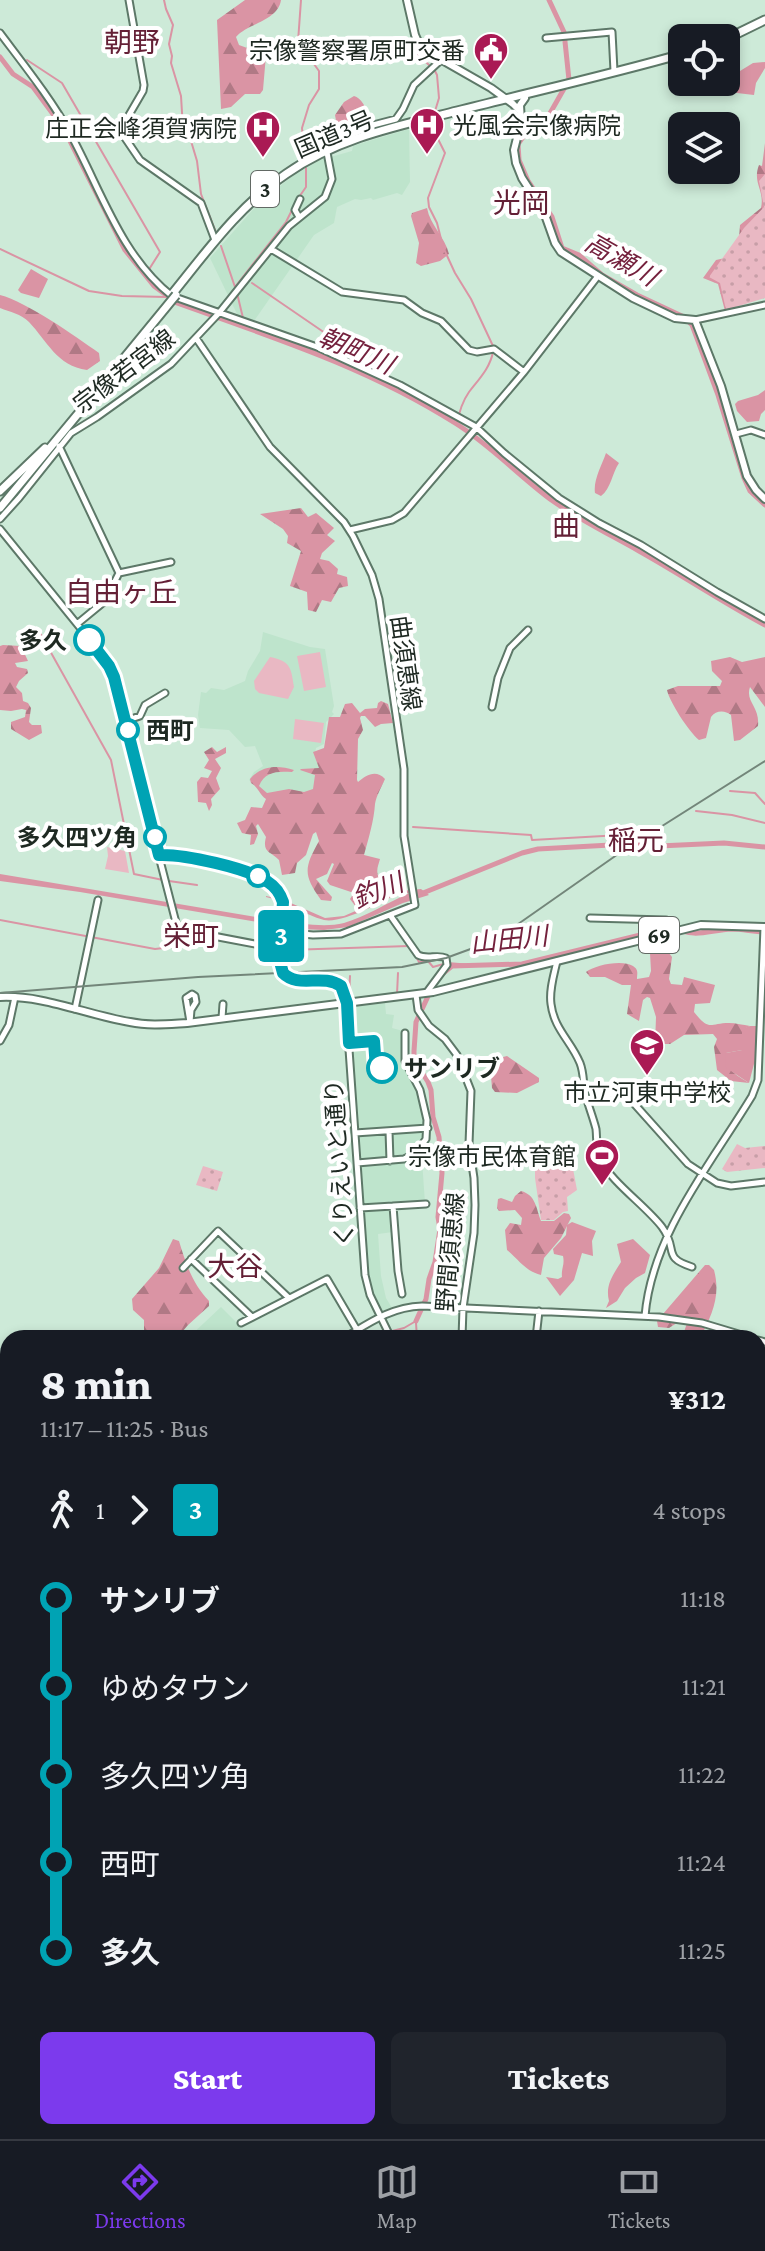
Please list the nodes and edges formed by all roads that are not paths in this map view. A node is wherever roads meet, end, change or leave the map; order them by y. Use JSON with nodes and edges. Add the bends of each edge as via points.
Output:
{"nodes":[{"id":1,"x":129,"y":0,"type":"edge"},
{"id":2,"x":407,"y":0,"type":"edge"},
{"id":3,"x":765,"y":22,"type":"edge"},
{"id":4,"x":0,"y":33,"type":"edge"},
{"id":5,"x":740,"y":34,"type":"edge"},
{"id":6,"x":546,"y":38,"type":"dead end"},
{"id":7,"x":668,"y":59,"type":"edge"},
{"id":8,"x":441,"y":60,"type":"junction"},
{"id":9,"x":668,"y":60,"type":"edge"},
{"id":10,"x":614,"y":71,"type":"junction"},
{"id":11,"x":567,"y":85,"type":"junction"},
{"id":12,"x":496,"y":92,"type":"junction"},
{"id":13,"x":525,"y":98,"type":"junction"},
{"id":14,"x":508,"y":100,"type":"junction"},
{"id":15,"x":493,"y":102,"type":"junction"},
{"id":16,"x":520,"y":112,"type":"junction"},
{"id":17,"x":432,"y":119,"type":"junction"},
{"id":18,"x":326,"y":152,"type":"junction"},
{"id":19,"x":300,"y":199,"type":"dead end"},
{"id":20,"x":299,"y":217,"type":"junction"},
{"id":21,"x":216,"y":241,"type":"junction"},
{"id":22,"x":271,"y":249,"type":"junction"},
{"id":23,"x":598,"y":276,"type":"junction"},
{"id":24,"x":174,"y":294,"type":"junction"},
{"id":25,"x":765,"y":305,"type":"edge"},
{"id":26,"x":219,"y":313,"type":"junction"},
{"id":27,"x":695,"y":320,"type":"junction"},
{"id":28,"x":196,"y":338,"type":"junction"},
{"id":29,"x":119,"y":361,"type":"junction"},
{"id":30,"x":524,"y":372,"type":"junction"},
{"id":31,"x":472,"y":432,"type":"junction"},
{"id":32,"x":736,"y":434,"type":"junction"},
{"id":33,"x":765,"y":435,"type":"edge"},
{"id":34,"x":48,"y":445,"type":"junction"},
{"id":35,"x":59,"y":446,"type":"junction"},
{"id":36,"x":0,"y":491,"type":"edge"},
{"id":37,"x":765,"y":499,"type":"edge"},
{"id":38,"x":0,"y":505,"type":"edge"},
{"id":39,"x":0,"y":519,"type":"edge"},
{"id":40,"x":0,"y":529,"type":"edge"},
{"id":41,"x":350,"y":530,"type":"junction"},
{"id":42,"x":171,"y":562,"type":"dead end"},
{"id":43,"x":119,"y":573,"type":"junction"},
{"id":44,"x":765,"y":619,"type":"edge"},
{"id":45,"x":77,"y":624,"type":"junction"},
{"id":46,"x":528,"y":630,"type":"dead end"},
{"id":47,"x":165,"y":693,"type":"dead end"},
{"id":48,"x":492,"y":707,"type":"dead end"},
{"id":49,"x":125,"y":721,"type":"junction"},
{"id":50,"x":159,"y":855,"type":"junction"},
{"id":51,"x":98,"y":900,"type":"dead end"},
{"id":52,"x":390,"y":915,"type":"junction"},
{"id":53,"x":590,"y":918,"type":"dead end"},
{"id":54,"x":666,"y":920,"type":"dead end"},
{"id":55,"x":764,"y":930,"type":"edge"},
{"id":56,"x":280,"y":932,"type":"junction"},
{"id":57,"x":299,"y":934,"type":"junction"},
{"id":58,"x":181,"y":942,"type":"junction"},
{"id":59,"x":173,"y":944,"type":"dead end"},
{"id":60,"x":278,"y":945,"type":"junction"},
{"id":61,"x":557,"y":961,"type":"junction"},
{"id":62,"x":429,"y":993,"type":"junction"},
{"id":63,"x":416,"y":995,"type":"junction"},
{"id":64,"x":0,"y":997,"type":"edge"},
{"id":65,"x":15,"y":997,"type":"junction"},
{"id":66,"x":347,"y":1003,"type":"junction"},
{"id":67,"x":223,"y":1004,"type":"dead end"},
{"id":68,"x":75,"y":1009,"type":"junction"},
{"id":69,"x":222,"y":1018,"type":"junction"},
{"id":70,"x":190,"y":1022,"type":"junction"},
{"id":71,"x":405,"y":1033,"type":"dead end"},
{"id":72,"x":0,"y":1041,"type":"edge"},
{"id":73,"x":587,"y":1099,"type":"junction"},
{"id":74,"x":428,"y":1128,"type":"junction"},
{"id":75,"x":389,"y":1131,"type":"junction"},
{"id":76,"x":355,"y":1133,"type":"junction"},
{"id":77,"x":390,"y":1161,"type":"junction"},
{"id":78,"x":357,"y":1163,"type":"junction"},
{"id":79,"x":703,"y":1175,"type":"junction"},
{"id":80,"x":765,"y":1182,"type":"edge"},
{"id":81,"x":426,"y":1204,"type":"dead end"},
{"id":82,"x":393,"y":1206,"type":"junction"},
{"id":83,"x":360,"y":1208,"type":"junction"},
{"id":84,"x":668,"y":1235,"type":"junction"},
{"id":85,"x":191,"y":1259,"type":"junction"},
{"id":86,"x":692,"y":1267,"type":"dead end"},
{"id":87,"x":183,"y":1268,"type":"dead end"},
{"id":88,"x":402,"y":1294,"type":"dead end"},
{"id":89,"x":289,"y":1298,"type":"junction"},
{"id":90,"x":463,"y":1308,"type":"junction"},
{"id":91,"x":539,"y":1311,"type":"junction"},
{"id":92,"x":381,"y":1316,"type":"junction"},
{"id":93,"x":645,"y":1316,"type":"junction"},
{"id":94,"x":252,"y":1317,"type":"junction"},
{"id":95,"x":241,"y":1323,"type":"dead end"},
{"id":96,"x":357,"y":1330,"type":"joint"},
{"id":97,"x":387,"y":1330,"type":"edge"},
{"id":98,"x":462,"y":1330,"type":"edge"},
{"id":99,"x":537,"y":1330,"type":"edge"},
{"id":100,"x":725,"y":1330,"type":"edge"}],
"edges":[{"from":1,"to":21,"type":"street","via":[[144,85],[123,133],[142,163],[201,203]]},
{"from":2,"to":8,"type":"main road","via":[[417,42]]},
{"from":3,"to":5,"type":"highway"},
{"from":4,"to":26,"type":"street","name":"宗像若宮線","via":[[70,133],[141,265],[175,298]]},
{"from":6,"to":10,"type":"street","via":[[612,32]]},
{"from":7,"to":10,"type":"highway","name":"国道3号","number":"3"},
{"from":8,"to":12,"type":"main road"},
{"from":8,"to":18,"type":"street","via":[[414,85],[396,119],[327,146]]},
{"from":9,"to":11,"type":"highway","name":"国道3号","number":"3"},
{"from":10,"to":11,"type":"highway","name":"国道3号","number":"3"},
{"from":11,"to":13,"type":"highway","name":"国道3号","number":"3"},
{"from":11,"to":14,"type":"highway","name":"国道3号","number":"3"},
{"from":12,"to":14,"type":"main road"},
{"from":12,"to":15,"type":"main road"},
{"from":13,"to":14,"type":"highway","name":"国道3号","number":"3"},
{"from":13,"to":16,"type":"main road"},
{"from":14,"to":15,"type":"highway","name":"国道3号","number":"3"},
{"from":14,"to":16,"type":"main road"},
{"from":14,"to":17,"type":"highway","name":"国道3号","number":"3"},
{"from":15,"to":17,"type":"highway","name":"国道3号","number":"3"},
{"from":16,"to":23,"type":"main road","via":[[514,150],[520,173],[561,252]]},
{"from":17,"to":18,"type":"highway","name":"国道3号","number":"3"},
{"from":18,"to":20,"type":"street","via":[[332,173],[328,191]]},
{"from":18,"to":21,"type":"highway","name":"国道3号","number":"3","via":[[267,188]]},
{"from":18,"to":24,"type":"highway","name":"国道3号","number":"3","via":[[257,201]]},
{"from":19,"to":20,"type":"street","via":[[295,210]]},
{"from":20,"to":22,"type":"street"},
{"from":21,"to":24,"type":"highway","name":"国道3号","number":"3"},
{"from":22,"to":26,"type":"street"},
{"from":22,"to":30,"type":"street","via":[[342,292],[404,300],[441,321],[469,350],[492,349]]},
{"from":23,"to":27,"type":"main road","via":[[671,317]]},
{"from":23,"to":30,"type":"street"},
{"from":24,"to":29,"type":"highway","name":"国道3号","number":"3","bridge":true},
{"from":25,"to":27,"type":"street"},
{"from":26,"to":28,"type":"street","name":"宗像若宮線"},
{"from":26,"to":31,"type":"street","via":[[389,379],[459,417]]},
{"from":27,"to":32,"type":"main road"},
{"from":28,"to":35,"type":"street","name":"宗像若宮線","via":[[162,371]]},
{"from":28,"to":41,"type":"street","name":"曲須恵線","via":[[270,447]]},
{"from":29,"to":34,"type":"highway","name":"国道3号","number":"3"},
{"from":29,"to":38,"type":"highway","name":"国道3号","number":"3"},
{"from":30,"to":31,"type":"street"},
{"from":31,"to":41,"type":"street","via":[[404,513]]},
{"from":31,"to":44,"type":"street","via":[[559,498]]},
{"from":32,"to":33,"type":"street","via":[[751,430]]},
{"from":32,"to":37,"type":"main road","via":[[747,476]]},
{"from":34,"to":36,"type":"highway"},
{"from":34,"to":38,"type":"highway","name":"国道3号","number":"3"},
{"from":35,"to":39,"type":"street","name":"宗像若宮線"},
{"from":35,"to":43,"type":"street"},
{"from":40,"to":45,"type":"street"},
{"from":41,"to":52,"type":"street","name":"曲須恵線","via":[[379,599],[404,769],[404,836],[415,905]]},
{"from":42,"to":43,"type":"street"},
{"from":43,"to":45,"type":"street","via":[[105,601]]},
{"from":45,"to":49,"type":"street","via":[[109,666]]},
{"from":46,"to":48,"type":"street","via":[[510,648]]},
{"from":47,"to":49,"type":"street","via":[[145,705],[140,716]]},
{"from":49,"to":50,"type":"street"},
{"from":50,"to":56,"type":"street","via":[[250,872],[273,885],[282,900]]},
{"from":50,"to":58,"type":"street"},
{"from":51,"to":68,"type":"street"},
{"from":52,"to":57,"type":"street","name":"曲須恵線","via":[[341,934]]},
{"from":52,"to":62,"type":"street","via":[[418,955],[445,957],[447,964]]},
{"from":53,"to":54,"type":"street"},
{"from":55,"to":61,"type":"main road","number":"69","via":[[701,925]]},
{"from":55,"to":79,"type":"street","via":[[758,1080]]},
{"from":56,"to":57,"type":"street","name":"曲須恵線"},
{"from":56,"to":60,"type":"street"},
{"from":57,"to":60,"type":"street","via":[[298,940],[286,941],[282,959],[275,957]]},
{"from":58,"to":59,"type":"street"},
{"from":58,"to":60,"type":"street","via":[[213,936]]},
{"from":60,"to":66,"type":"street","bridge":true,"via":[[285,975],[296,981],[332,981],[341,986]]},
{"from":61,"to":62,"type":"main road","number":"69"},
{"from":61,"to":73,"type":"street","via":[[551,1005],[558,1029],[581,1065]]},
{"from":62,"to":63,"type":"main road","number":"69"},
{"from":63,"to":66,"type":"main road","number":"69"},
{"from":63,"to":90,"type":"street","name":"野間須恵線","via":[[420,1014],[457,1055],[471,1091],[475,1207]]},
{"from":64,"to":65,"type":"main road","number":"69"},
{"from":65,"to":68,"type":"main road","number":"69"},
{"from":65,"to":72,"type":"street"},
{"from":66,"to":69,"type":"main road","number":"69"},
{"from":66,"to":76,"type":"street","name":"くりえいと通り"},
{"from":67,"to":69,"type":"street"},
{"from":68,"to":70,"type":"main road","number":"69","via":[[143,1024]]},
{"from":69,"to":70,"type":"main road","number":"69"},
{"from":70,"to":70,"type":"street","via":[[186,998],[192,994],[196,1002]]},
{"from":71,"to":74,"type":"street","via":[[404,1058],[423,1097]]},
{"from":73,"to":79,"type":"street","via":[[614,1093],[629,1098]]},
{"from":73,"to":84,"type":"street","via":[[601,1160]]},
{"from":74,"to":75,"type":"street"},
{"from":74,"to":77,"type":"street","via":[[416,1153]]},
{"from":75,"to":76,"type":"street"},
{"from":75,"to":77,"type":"street"},
{"from":76,"to":78,"type":"street","name":"くりえいと通り"},
{"from":77,"to":78,"type":"street"},
{"from":78,"to":83,"type":"street","name":"くりえいと通り"},
{"from":79,"to":80,"type":"street","via":[[727,1186]]},
{"from":79,"to":84,"type":"street"},
{"from":81,"to":82,"type":"street"},
{"from":82,"to":83,"type":"street"},
{"from":82,"to":88,"type":"street"},
{"from":83,"to":92,"type":"street","name":"くりえいと通り","via":[[365,1275]]},
{"from":84,"to":86,"type":"street","via":[[674,1259]]},
{"from":84,"to":93,"type":"street","via":[[653,1270]]},
{"from":85,"to":87,"type":"street"},
{"from":85,"to":89,"type":"street","via":[[218,1231]]},
{"from":85,"to":94,"type":"street"},
{"from":89,"to":94,"type":"street"},
{"from":89,"to":96,"type":"street","via":[[327,1279]]},
{"from":90,"to":91,"type":"street"},
{"from":90,"to":92,"type":"street","via":[[417,1306]]},
{"from":90,"to":98,"type":"street","name":"野間須恵線"},
{"from":91,"to":93,"type":"street"},
{"from":91,"to":99,"type":"street"},
{"from":92,"to":96,"type":"street"},
{"from":92,"to":97,"type":"street","name":"くりえいと通り"},
{"from":93,"to":100,"type":"street"},
{"from":94,"to":95,"type":"street"}]}
